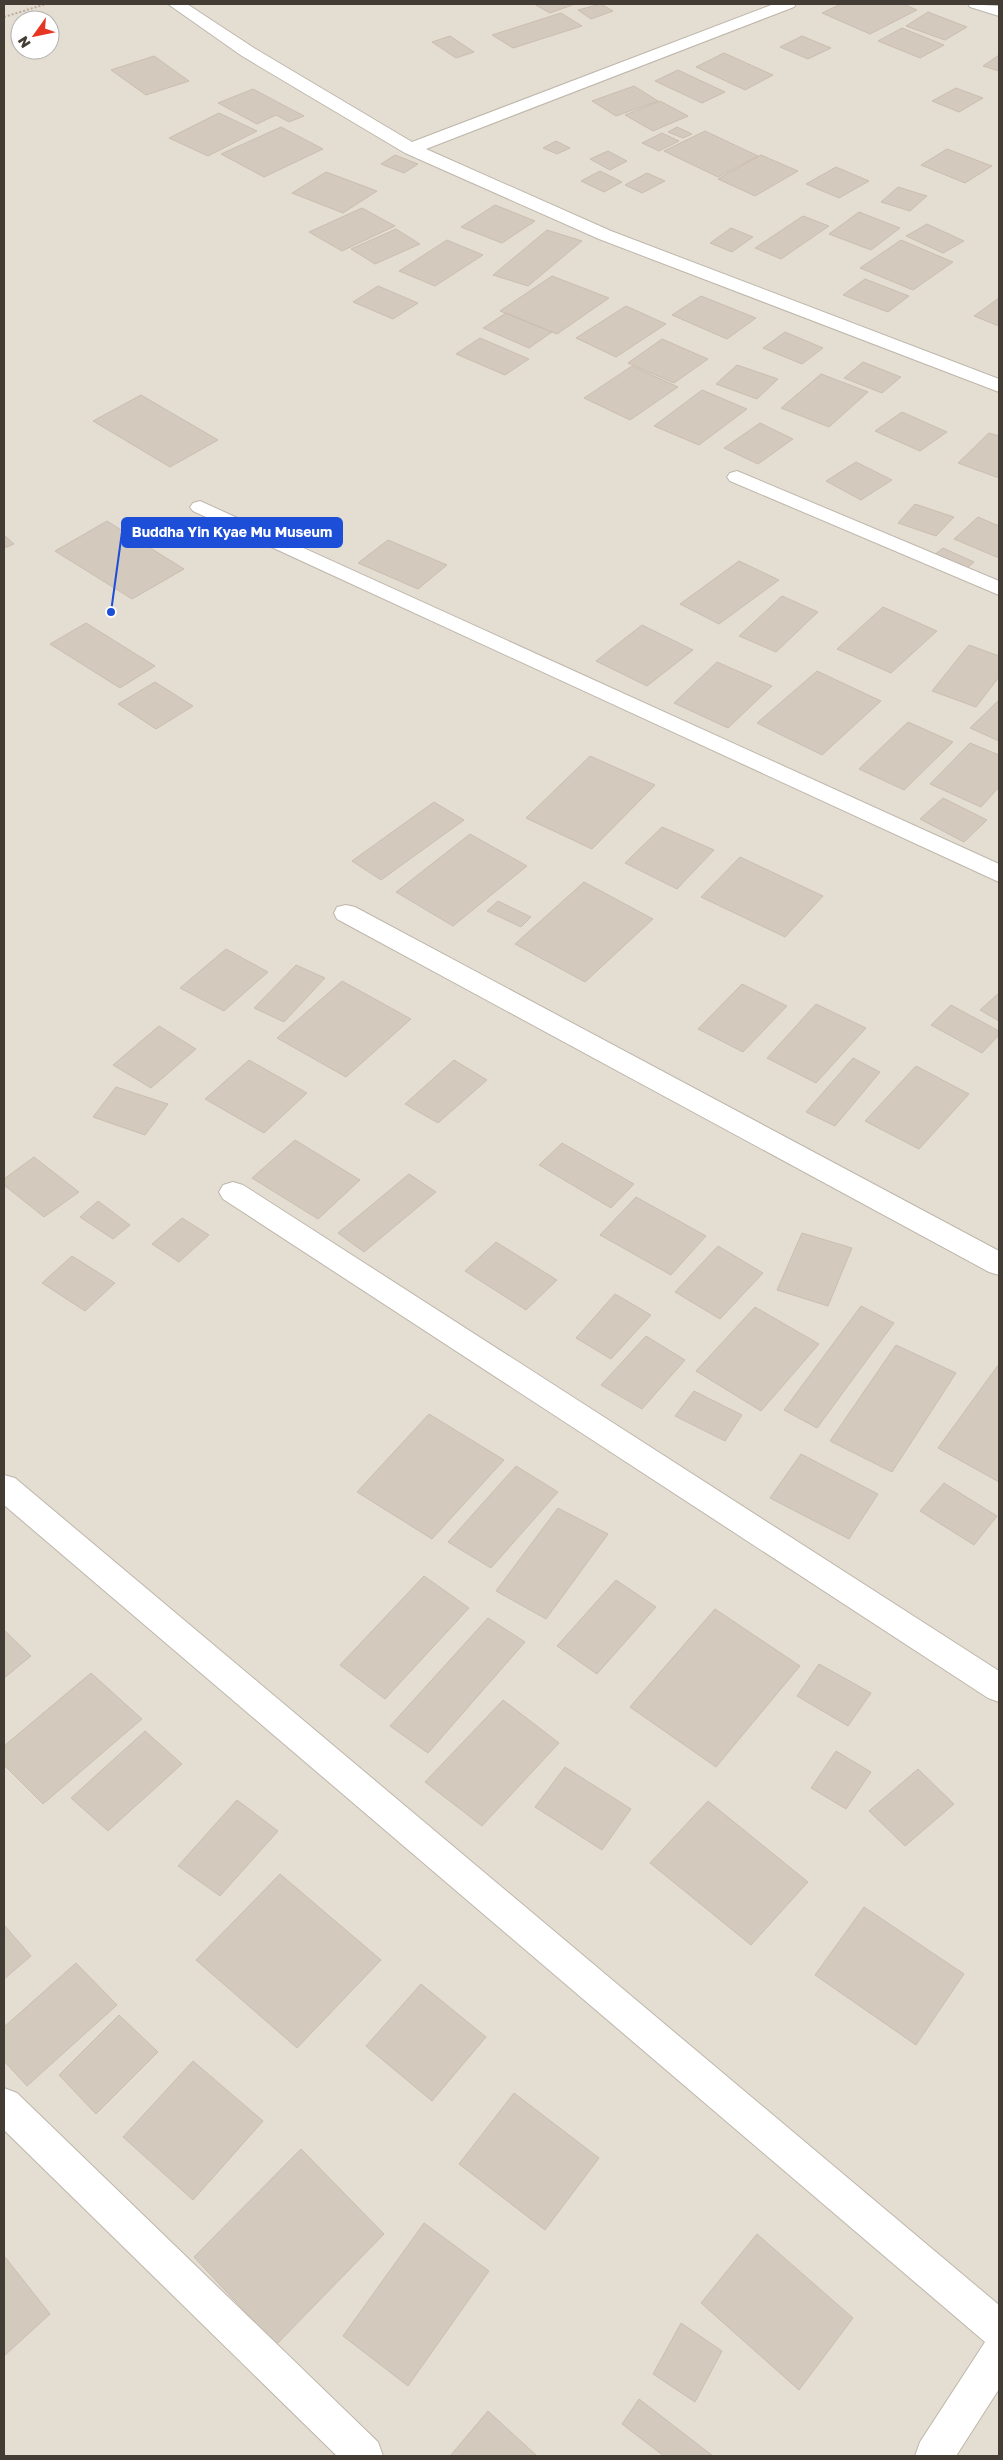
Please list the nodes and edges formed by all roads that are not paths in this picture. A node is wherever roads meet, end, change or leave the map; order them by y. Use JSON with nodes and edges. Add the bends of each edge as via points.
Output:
{"nodes":[{"id":1,"x":176,"y":4,"type":"edge"},
{"id":2,"x":788,"y":4,"type":"edge"},
{"id":3,"x":976,"y":4,"type":"edge"},
{"id":4,"x":999,"y":11,"type":"edge"},
{"id":5,"x":411,"y":149,"type":"junction"},
{"id":6,"x":999,"y":386,"type":"edge"},
{"id":7,"x":737,"y":477,"type":"dead end"},
{"id":8,"x":200,"y":507,"type":"dead end"},
{"id":9,"x":999,"y":589,"type":"edge"},
{"id":10,"x":999,"y":874,"type":"edge"},
{"id":11,"x":346,"y":913,"type":"dead end"},
{"id":12,"x":233,"y":1192,"type":"dead end"},
{"id":13,"x":999,"y":1264,"type":"edge"},
{"id":14,"x":4,"y":1487,"type":"edge"},
{"id":15,"x":999,"y":1688,"type":"edge"},
{"id":16,"x":4,"y":2105,"type":"edge"},
{"id":17,"x":999,"y":2329,"type":"edge"},
{"id":18,"x":999,"y":2355,"type":"edge"},
{"id":19,"x":364,"y":2456,"type":"edge"},
{"id":20,"x":934,"y":2456,"type":"edge"}],
"edges":[{"from":1,"to":5,"type":"street","via":[[248,52]]},
{"from":2,"to":5,"type":"street"},
{"from":3,"to":4,"type":"street"},
{"from":5,"to":6,"type":"street","via":[[605,235]]},
{"from":7,"to":9,"type":"street"},
{"from":8,"to":10,"type":"street"},
{"from":11,"to":13,"type":"street"},
{"from":12,"to":15,"type":"street"},
{"from":14,"to":17,"type":"street"},
{"from":16,"to":19,"type":"street"},
{"from":18,"to":20,"type":"street"}]}
